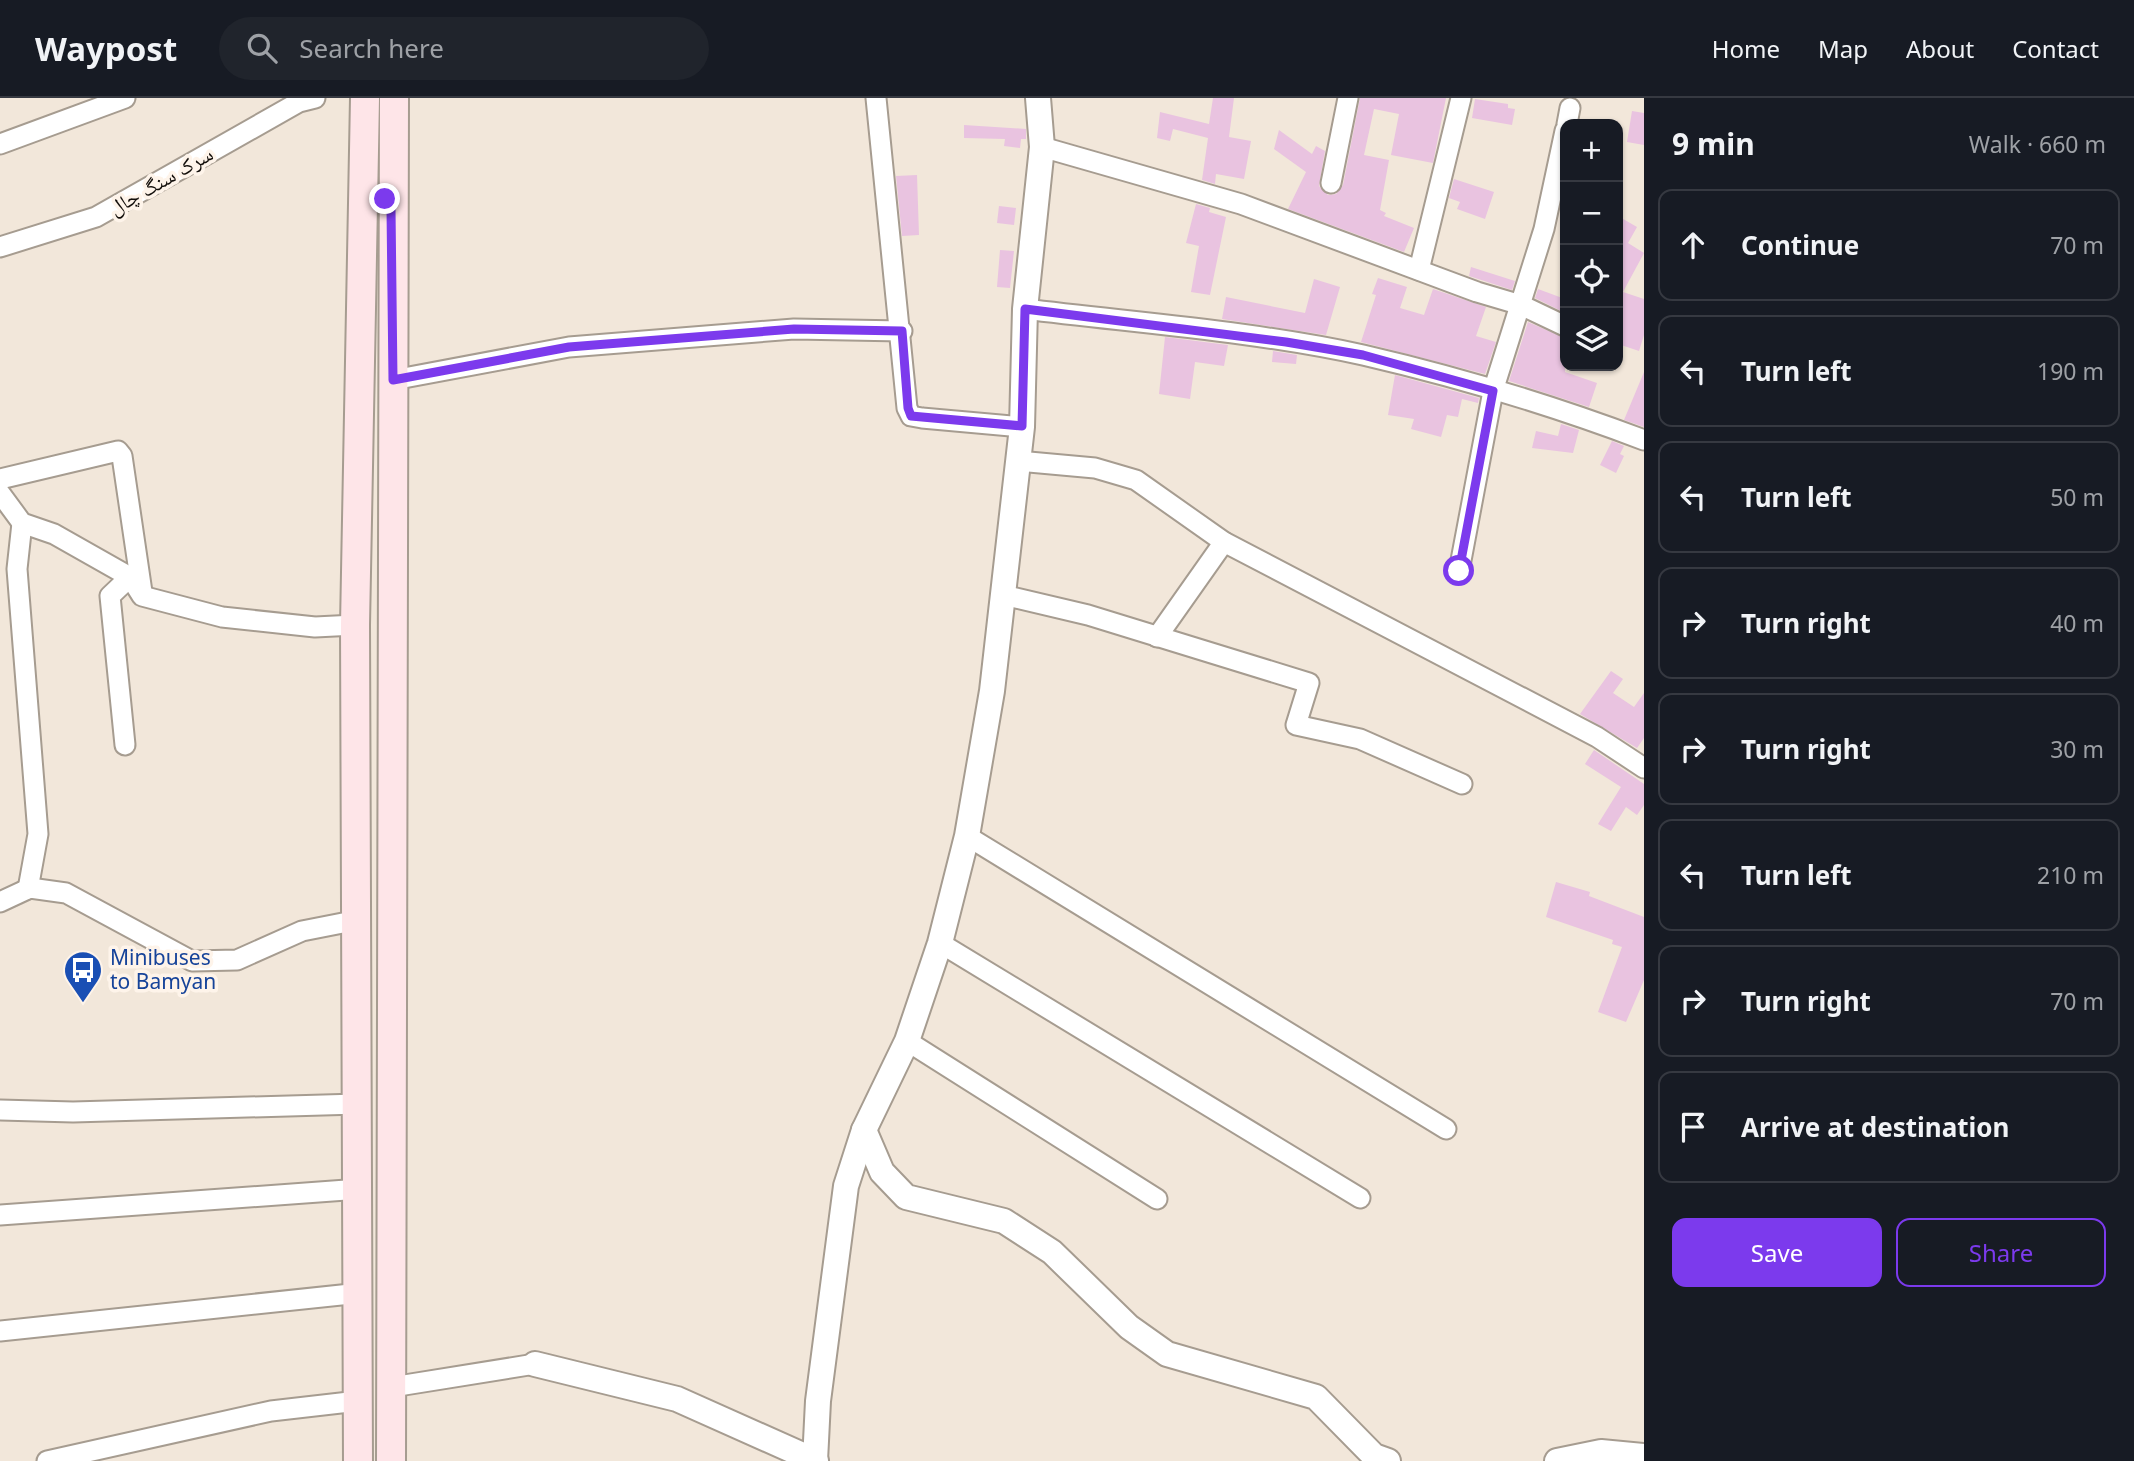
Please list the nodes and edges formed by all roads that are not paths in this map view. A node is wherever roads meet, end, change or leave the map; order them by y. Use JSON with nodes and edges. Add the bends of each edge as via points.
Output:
{"nodes":[{"id":1,"x":125,"y":98,"type":"edge"},
{"id":2,"x":315,"y":98,"type":"edge"},
{"id":3,"x":365,"y":98,"type":"edge"},
{"id":4,"x":394,"y":98,"type":"edge"},
{"id":5,"x":876,"y":98,"type":"edge"},
{"id":6,"x":1038,"y":98,"type":"edge"},
{"id":7,"x":1348,"y":98,"type":"edge"},
{"id":8,"x":1461,"y":98,"type":"edge"},
{"id":9,"x":393,"y":136,"type":"junction"},
{"id":10,"x":365,"y":137,"type":"junction"},
{"id":11,"x":0,"y":144,"type":"edge"},
{"id":12,"x":1042,"y":147,"type":"junction"},
{"id":13,"x":1560,"y":154,"type":"edge"},
{"id":14,"x":1331,"y":183,"type":"dead end"},
{"id":15,"x":391,"y":209,"type":"junction"},
{"id":16,"x":362,"y":212,"type":"junction"},
{"id":17,"x":0,"y":247,"type":"edge"},
{"id":18,"x":1419,"y":270,"type":"junction"},
{"id":19,"x":1521,"y":305,"type":"junction"},
{"id":20,"x":1025,"y":309,"type":"junction"},
{"id":21,"x":1560,"y":324,"type":"edge"},
{"id":22,"x":902,"y":331,"type":"junction"},
{"id":23,"x":393,"y":380,"type":"junction"},
{"id":24,"x":1493,"y":391,"type":"junction"},
{"id":25,"x":1022,"y":426,"type":"junction"},
{"id":26,"x":1644,"y":440,"type":"edge"},
{"id":27,"x":1018,"y":461,"type":"junction"},
{"id":28,"x":0,"y":479,"type":"edge"},
{"id":29,"x":0,"y":493,"type":"edge"},
{"id":30,"x":22,"y":523,"type":"junction"},
{"id":31,"x":1224,"y":542,"type":"junction"},
{"id":32,"x":1459,"y":571,"type":"dead end"},
{"id":33,"x":130,"y":577,"type":"junction"},
{"id":34,"x":1003,"y":594,"type":"junction"},
{"id":35,"x":142,"y":596,"type":"junction"},
{"id":36,"x":355,"y":625,"type":"junction"},
{"id":37,"x":1157,"y":637,"type":"junction"},
{"id":38,"x":125,"y":745,"type":"dead end"},
{"id":39,"x":1644,"y":768,"type":"edge"},
{"id":40,"x":1462,"y":785,"type":"dead end"},
{"id":41,"x":967,"y":836,"type":"junction"},
{"id":42,"x":28,"y":889,"type":"junction"},
{"id":43,"x":0,"y":902,"type":"edge"},
{"id":44,"x":358,"y":920,"type":"junction"},
{"id":45,"x":940,"y":943,"type":"junction"},
{"id":46,"x":907,"y":1041,"type":"junction"},
{"id":47,"x":358,"y":1104,"type":"junction"},
{"id":48,"x":0,"y":1110,"type":"edge"},
{"id":49,"x":1446,"y":1129,"type":"dead end"},
{"id":50,"x":864,"y":1130,"type":"junction"},
{"id":51,"x":359,"y":1189,"type":"junction"},
{"id":52,"x":1360,"y":1198,"type":"dead end"},
{"id":53,"x":1157,"y":1199,"type":"dead end"},
{"id":54,"x":0,"y":1216,"type":"edge"},
{"id":55,"x":360,"y":1293,"type":"junction"},
{"id":56,"x":0,"y":1331,"type":"edge"},
{"id":57,"x":536,"y":1364,"type":"joint"},
{"id":58,"x":392,"y":1387,"type":"junction"},
{"id":59,"x":358,"y":1401,"type":"junction"},
{"id":60,"x":1644,"y":1456,"type":"edge"},
{"id":61,"x":47,"y":1461,"type":"edge"},
{"id":62,"x":358,"y":1461,"type":"edge"},
{"id":63,"x":391,"y":1461,"type":"edge"},
{"id":64,"x":815,"y":1461,"type":"edge"},
{"id":65,"x":1388,"y":1461,"type":"edge"},
{"id":66,"x":1557,"y":1461,"type":"edge"}],
"edges":[{"from":1,"to":11,"type":"street"},
{"from":2,"to":17,"type":"street","name":"سرک سنگ چال","via":[[299,102],[96,218]]},
{"from":3,"to":10,"type":"main road"},
{"from":4,"to":9,"type":"main road"},
{"from":5,"to":22,"type":"street"},
{"from":6,"to":12,"type":"street"},
{"from":7,"to":14,"type":"street"},
{"from":8,"to":18,"type":"street"},
{"from":9,"to":10,"type":"main road","via":[[383,154],[373,151]]},
{"from":9,"to":15,"type":"main road"},
{"from":10,"to":16,"type":"main road"},
{"from":12,"to":18,"type":"street","via":[[1241,204]]},
{"from":12,"to":20,"type":"street"},
{"from":13,"to":19,"type":"street"},
{"from":15,"to":16,"type":"main road","via":[[385,199],[376,197]]},
{"from":15,"to":23,"type":"main road"},
{"from":16,"to":36,"type":"main road"},
{"from":18,"to":19,"type":"street"},
{"from":19,"to":21,"type":"street"},
{"from":19,"to":24,"type":"street"},
{"from":20,"to":24,"type":"street","via":[[1312,346],[1363,355]]},
{"from":20,"to":25,"type":"street"},
{"from":22,"to":23,"type":"street","via":[[794,329],[569,347]]},
{"from":22,"to":25,"type":"street","via":[[911,416]]},
{"from":23,"to":58,"type":"main road"},
{"from":24,"to":26,"type":"street"},
{"from":24,"to":32,"type":"street"},
{"from":25,"to":27,"type":"street"},
{"from":27,"to":31,"type":"street","via":[[1095,468],[1136,480]]},
{"from":27,"to":34,"type":"street"},
{"from":28,"to":35,"type":"street","via":[[118,451]]},
{"from":29,"to":30,"type":"street"},
{"from":30,"to":33,"type":"street","via":[[54,534]]},
{"from":30,"to":42,"type":"street","via":[[17,569],[38,834]]},
{"from":31,"to":37,"type":"street"},
{"from":31,"to":39,"type":"street","via":[[1597,737]]},
{"from":33,"to":35,"type":"street"},
{"from":33,"to":38,"type":"street","via":[[110,596]]},
{"from":34,"to":37,"type":"street"},
{"from":34,"to":41,"type":"street"},
{"from":35,"to":36,"type":"street","via":[[222,617],[315,627]]},
{"from":36,"to":44,"type":"main road"},
{"from":37,"to":40,"type":"street","via":[[1309,683],[1296,725],[1360,739]]},
{"from":41,"to":45,"type":"street"},
{"from":41,"to":49,"type":"street"},
{"from":42,"to":43,"type":"street"},
{"from":42,"to":44,"type":"street","via":[[66,893],[192,961],[237,960],[302,931]]},
{"from":44,"to":47,"type":"main road"},
{"from":45,"to":46,"type":"street"},
{"from":45,"to":52,"type":"street"},
{"from":46,"to":50,"type":"street"},
{"from":46,"to":53,"type":"street"},
{"from":47,"to":48,"type":"street"},
{"from":47,"to":51,"type":"main road"},
{"from":50,"to":64,"type":"street","via":[[846,1186],[818,1401]]},
{"from":50,"to":65,"type":"street","via":[[882,1172],[906,1197],[1004,1221],[1052,1252],[1129,1327],[1167,1354],[1316,1397],[1374,1456]]},
{"from":51,"to":54,"type":"street"},
{"from":51,"to":55,"type":"main road"},
{"from":55,"to":56,"type":"street"},
{"from":55,"to":59,"type":"main road"},
{"from":57,"to":58,"type":"street"},
{"from":57,"to":64,"type":"street","via":[[677,1399]]},
{"from":58,"to":63,"type":"main road"},
{"from":59,"to":61,"type":"street","via":[[271,1411]]},
{"from":59,"to":62,"type":"main road"},
{"from":60,"to":66,"type":"street","via":[[1601,1452]]}]}
